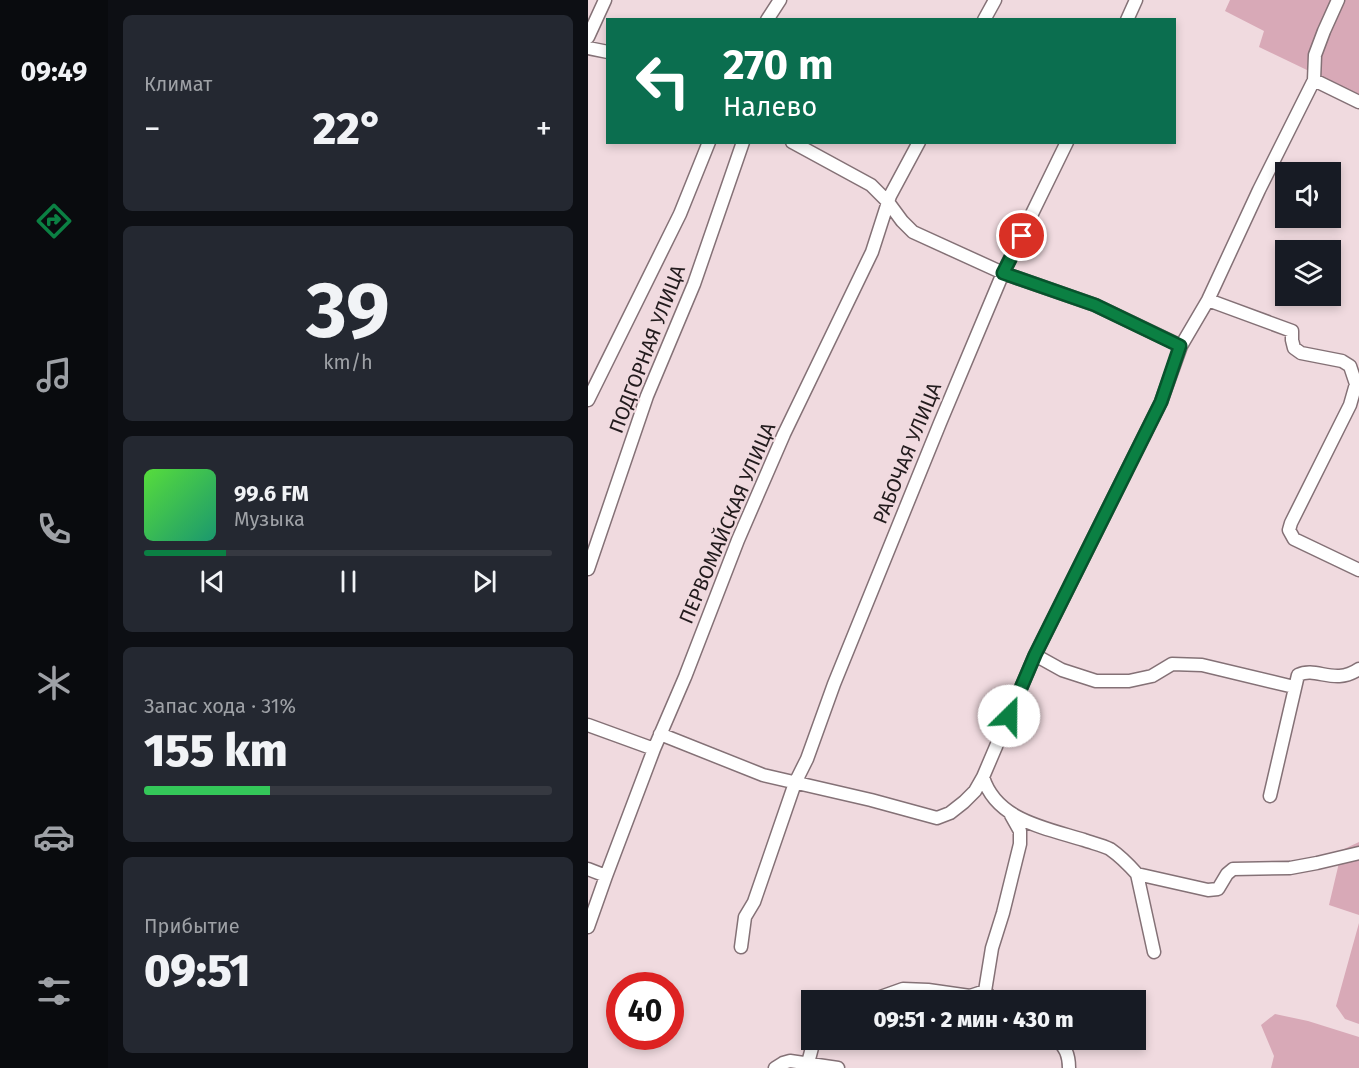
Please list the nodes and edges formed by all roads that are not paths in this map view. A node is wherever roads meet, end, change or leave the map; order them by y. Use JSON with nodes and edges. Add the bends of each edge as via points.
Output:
{"nodes":[{"id":1,"x":605,"y":0,"type":"edge"},
{"id":2,"x":780,"y":0,"type":"edge"},
{"id":3,"x":995,"y":0,"type":"edge"},
{"id":4,"x":1136,"y":0,"type":"edge"},
{"id":5,"x":1338,"y":0,"type":"edge"},
{"id":6,"x":768,"y":18,"type":"edge"},
{"id":7,"x":985,"y":18,"type":"edge"},
{"id":8,"x":1128,"y":18,"type":"edge"},
{"id":9,"x":588,"y":37,"type":"edge"},
{"id":10,"x":588,"y":48,"type":"edge"},
{"id":11,"x":606,"y":52,"type":"edge"},
{"id":12,"x":1314,"y":80,"type":"junction"},
{"id":13,"x":1359,"y":102,"type":"edge"},
{"id":14,"x":708,"y":144,"type":"edge"},
{"id":15,"x":742,"y":144,"type":"edge"},
{"id":16,"x":796,"y":144,"type":"edge"},
{"id":17,"x":918,"y":144,"type":"edge"},
{"id":18,"x":1066,"y":144,"type":"edge"},
{"id":19,"x":888,"y":202,"type":"junction"},
{"id":20,"x":1003,"y":273,"type":"junction"},
{"id":21,"x":1208,"y":300,"type":"junction"},
{"id":22,"x":1180,"y":346,"type":"junction"},
{"id":23,"x":588,"y":400,"type":"edge"},
{"id":24,"x":588,"y":569,"type":"edge"},
{"id":25,"x":1359,"y":570,"type":"edge"},
{"id":26,"x":1035,"y":655,"type":"junction"},
{"id":27,"x":1359,"y":669,"type":"edge"},
{"id":28,"x":1294,"y":687,"type":"junction"},
{"id":29,"x":588,"y":725,"type":"edge"},
{"id":30,"x":660,"y":734,"type":"junction"},
{"id":31,"x":654,"y":749,"type":"junction"},
{"id":32,"x":983,"y":777,"type":"junction"},
{"id":33,"x":795,"y":783,"type":"junction"},
{"id":34,"x":1270,"y":796,"type":"dead end"},
{"id":35,"x":1011,"y":815,"type":"junction"},
{"id":36,"x":1359,"y":853,"type":"edge"},
{"id":37,"x":588,"y":870,"type":"edge"},
{"id":38,"x":1137,"y":874,"type":"junction"},
{"id":39,"x":606,"y":876,"type":"junction"},
{"id":40,"x":588,"y":927,"type":"edge"},
{"id":41,"x":741,"y":946,"type":"dead end"},
{"id":42,"x":1154,"y":952,"type":"dead end"},
{"id":43,"x":900,"y":990,"type":"edge"},
{"id":44,"x":928,"y":990,"type":"edge"},
{"id":45,"x":989,"y":990,"type":"edge"},
{"id":46,"x":811,"y":1050,"type":"edge"},
{"id":47,"x":1066,"y":1050,"type":"edge"},
{"id":48,"x":808,"y":1063,"type":"junction"},
{"id":49,"x":775,"y":1068,"type":"edge"},
{"id":50,"x":838,"y":1068,"type":"edge"},
{"id":51,"x":1069,"y":1068,"type":"edge"}],
"edges":[{"from":1,"to":9,"type":"street"},
{"from":2,"to":6,"type":"street"},
{"from":3,"to":7,"type":"street"},
{"from":4,"to":8,"type":"street"},
{"from":5,"to":12,"type":"street","via":[[1315,55]]},
{"from":10,"to":11,"type":"street"},
{"from":12,"to":13,"type":"street"},
{"from":12,"to":21,"type":"street"},
{"from":14,"to":23,"type":"street","via":[[680,214]]},
{"from":15,"to":24,"type":"street","name":"ПОДГОРНАЯ УЛИЦА","via":[[694,284],[647,396]]},
{"from":16,"to":19,"type":"street","via":[[871,185]]},
{"from":17,"to":19,"type":"street","name":"ПЕРВОМАЙСКАЯ УЛИЦА"},
{"from":18,"to":20,"type":"street","name":"РАБОЧАЯ УЛИЦА"},
{"from":19,"to":20,"type":"street","via":[[913,232]]},
{"from":19,"to":30,"type":"street","name":"ПЕРВОМАЙСКАЯ УЛИЦА","via":[[872,252],[784,434]]},
{"from":20,"to":22,"type":"street","via":[[1095,305]]},
{"from":20,"to":33,"type":"street","name":"РАБОЧАЯ УЛИЦА"},
{"from":21,"to":22,"type":"street"},
{"from":21,"to":25,"type":"street","via":[[1292,331],[1294,348],[1301,353],[1350,366],[1356,384],[1350,405],[1289,530],[1294,539]]},
{"from":22,"to":26,"type":"street","via":[[1161,402]]},
{"from":26,"to":28,"type":"street","via":[[1062,670],[1096,681],[1141,679],[1172,664],[1187,664]]},
{"from":26,"to":32,"type":"street"},
{"from":27,"to":28,"type":"street","via":[[1336,677],[1304,672],[1298,675]]},
{"from":28,"to":34,"type":"street"},
{"from":29,"to":31,"type":"street"},
{"from":30,"to":31,"type":"street","name":"ПЕРВОМАЙСКАЯ УЛИЦА"},
{"from":30,"to":33,"type":"street","via":[[763,775]]},
{"from":31,"to":39,"type":"street","name":"ПЕРВОМАЙСКАЯ УЛИЦА"},
{"from":32,"to":33,"type":"street","via":[[964,802],[937,818]]},
{"from":32,"to":35,"type":"street","via":[[996,802]]},
{"from":33,"to":41,"type":"street","name":"РАБОЧАЯ УЛИЦА","via":[[754,902],[745,917]]},
{"from":35,"to":38,"type":"street","via":[[1108,848]]},
{"from":35,"to":45,"type":"street","via":[[1020,831],[1020,844],[992,948]]},
{"from":36,"to":38,"type":"street","via":[[1290,868],[1233,869],[1218,889],[1208,890]]},
{"from":37,"to":39,"type":"street"},
{"from":38,"to":42,"type":"street"},
{"from":39,"to":40,"type":"street","name":"ПЕРВОМАЙСКАЯ УЛИЦА"},
{"from":43,"to":44,"type":"street"},
{"from":46,"to":48,"type":"street"},
{"from":47,"to":51,"type":"street"},
{"from":48,"to":49,"type":"street","via":[[790,1061]]},
{"from":48,"to":50,"type":"street"}]}
